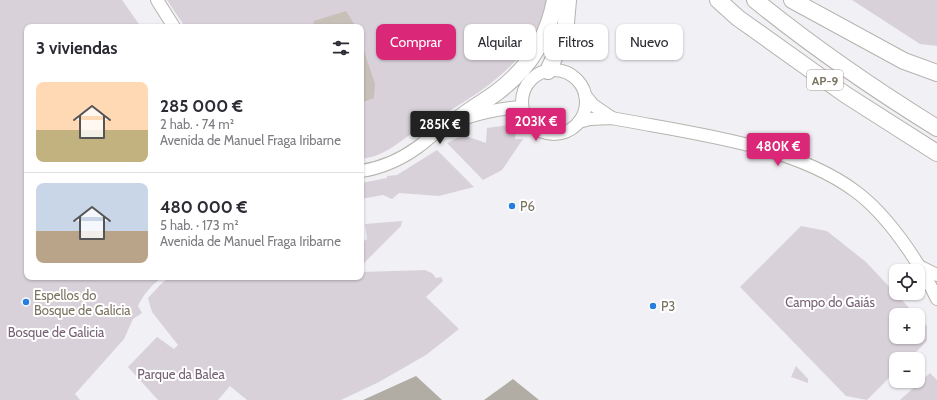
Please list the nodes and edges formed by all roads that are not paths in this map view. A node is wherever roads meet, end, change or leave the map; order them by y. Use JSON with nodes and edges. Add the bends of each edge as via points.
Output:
{"nodes":[{"id":1,"x":157,"y":0,"type":"edge"},
{"id":2,"x":555,"y":0,"type":"edge"},
{"id":3,"x":568,"y":0,"type":"edge"},
{"id":4,"x":718,"y":0,"type":"edge"},
{"id":5,"x":755,"y":0,"type":"edge"},
{"id":6,"x":792,"y":0,"type":"edge"},
{"id":7,"x":172,"y":24,"type":"edge"},
{"id":8,"x":548,"y":71,"type":"junction"},
{"id":9,"x":937,"y":73,"type":"edge"},
{"id":10,"x":585,"y":95,"type":"junction"},
{"id":11,"x":522,"y":107,"type":"junction"},
{"id":12,"x":612,"y":118,"type":"junction"},
{"id":13,"x":456,"y":121,"type":"junction"},
{"id":14,"x":578,"y":122,"type":"junction"},
{"id":15,"x":937,"y":128,"type":"edge"},
{"id":16,"x":937,"y":152,"type":"edge"},
{"id":17,"x":364,"y":170,"type":"edge"},
{"id":18,"x":917,"y":264,"type":"edge"},
{"id":19,"x":925,"y":269,"type":"edge"},
{"id":20,"x":925,"y":276,"type":"edge"},
{"id":21,"x":937,"y":276,"type":"edge"},
{"id":22,"x":934,"y":289,"type":"edge"},
{"id":23,"x":937,"y":299,"type":"edge"}],
"edges":[{"from":1,"to":7,"type":"street"},
{"from":2,"to":13,"type":"highway","via":[[544,37],[519,73]]},
{"from":3,"to":8,"type":"highway","via":[[565,34]]},
{"from":4,"to":16,"type":"highway","number":"AP-9","via":[[738,18],[846,96]]},
{"from":5,"to":15,"type":"highway","number":"AP-9","via":[[865,83]]},
{"from":6,"to":9,"type":"highway","via":[[904,61]]},
{"from":8,"to":10,"type":"street","via":[[567,73],[581,86]]},
{"from":8,"to":11,"type":"street","via":[[539,74],[525,88]]},
{"from":10,"to":12,"type":"street","via":[[593,105]]},
{"from":10,"to":14,"type":"street","via":[[584,109]]},
{"from":11,"to":13,"type":"street","via":[[496,109]]},
{"from":11,"to":14,"type":"street","via":[[532,126],[542,132],[562,133]]},
{"from":12,"to":14,"type":"street"},
{"from":12,"to":18,"type":"street","via":[[753,147],[818,169],[850,187],[870,204],[891,227]]},
{"from":13,"to":17,"type":"street","via":[[390,164]]},
{"from":19,"to":21,"type":"street"},
{"from":20,"to":22,"type":"street"},
{"from":22,"to":23,"type":"street"}]}
